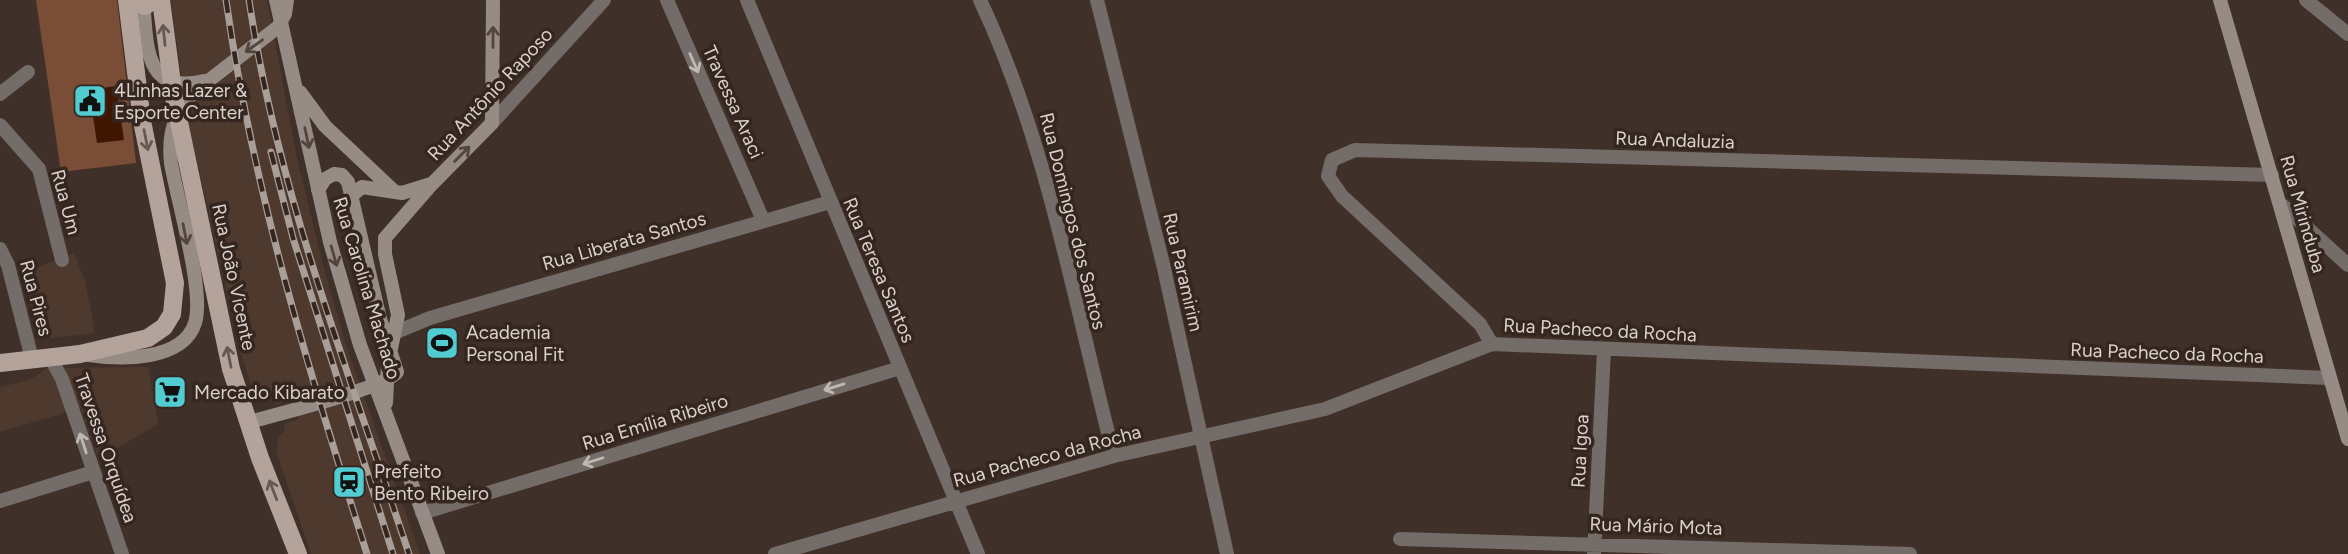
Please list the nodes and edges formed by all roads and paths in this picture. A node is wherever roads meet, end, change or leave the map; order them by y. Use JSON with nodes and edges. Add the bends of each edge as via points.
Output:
{"nodes":[{"id":1,"x":128,"y":0,"type":"edge"},
{"id":2,"x":143,"y":0,"type":"edge"},
{"id":3,"x":153,"y":0,"type":"edge"},
{"id":4,"x":161,"y":0,"type":"edge"},
{"id":5,"x":276,"y":0,"type":"edge"},
{"id":6,"x":288,"y":0,"type":"edge"},
{"id":7,"x":493,"y":0,"type":"edge"},
{"id":8,"x":604,"y":0,"type":"edge"},
{"id":9,"x":667,"y":0,"type":"edge"},
{"id":10,"x":747,"y":0,"type":"edge"},
{"id":11,"x":980,"y":0,"type":"edge"},
{"id":12,"x":1097,"y":0,"type":"edge"},
{"id":13,"x":2220,"y":0,"type":"edge"},
{"id":14,"x":2306,"y":0,"type":"edge"},
{"id":15,"x":2348,"y":34,"type":"edge"},
{"id":16,"x":28,"y":72,"type":"dead end"},
{"id":17,"x":206,"y":81,"type":"junction"},
{"id":18,"x":295,"y":82,"type":"junction"},
{"id":19,"x":0,"y":94,"type":"edge"},
{"id":20,"x":492,"y":123,"type":"junction"},
{"id":21,"x":0,"y":125,"type":"edge"},
{"id":22,"x":2272,"y":175,"type":"junction"},
{"id":23,"x":432,"y":184,"type":"junction"},
{"id":24,"x":318,"y":190,"type":"junction"},
{"id":25,"x":395,"y":192,"type":"junction"},
{"id":26,"x":830,"y":202,"type":"junction"},
{"id":27,"x":353,"y":203,"type":"junction"},
{"id":28,"x":2282,"y":205,"type":"junction"},
{"id":29,"x":763,"y":220,"type":"junction"},
{"id":30,"x":0,"y":249,"type":"edge"},
{"id":31,"x":62,"y":260,"type":"dead end"},
{"id":32,"x":2348,"y":265,"type":"edge"},
{"id":33,"x":397,"y":306,"type":"junction"},
{"id":34,"x":430,"y":318,"type":"junction"},
{"id":35,"x":394,"y":333,"type":"junction"},
{"id":36,"x":1492,"y":344,"type":"junction"},
{"id":37,"x":1604,"y":350,"type":"junction"},
{"id":38,"x":80,"y":354,"type":"junction"},
{"id":39,"x":41,"y":358,"type":"junction"},
{"id":40,"x":0,"y":363,"type":"edge"},
{"id":41,"x":900,"y":368,"type":"junction"},
{"id":42,"x":2329,"y":378,"type":"junction"},
{"id":43,"x":386,"y":411,"type":"junction"},
{"id":44,"x":249,"y":422,"type":"junction"},
{"id":45,"x":1202,"y":436,"type":"junction"},
{"id":46,"x":2348,"y":439,"type":"edge"},
{"id":47,"x":1114,"y":456,"type":"junction"},
{"id":48,"x":93,"y":472,"type":"junction"},
{"id":49,"x":957,"y":500,"type":"junction"},
{"id":50,"x":0,"y":501,"type":"edge"},
{"id":51,"x":422,"y":513,"type":"junction"},
{"id":52,"x":1400,"y":539,"type":"dead end"},
{"id":53,"x":1595,"y":548,"type":"edge"},
{"id":54,"x":122,"y":554,"type":"edge"},
{"id":55,"x":298,"y":554,"type":"edge"},
{"id":56,"x":438,"y":554,"type":"edge"},
{"id":57,"x":775,"y":554,"type":"edge"},
{"id":58,"x":978,"y":554,"type":"edge"},
{"id":59,"x":1227,"y":554,"type":"edge"},
{"id":60,"x":1910,"y":554,"type":"edge"}],
"edges":[{"from":1,"to":3,"type":"main road","via":[[145,6]]},
{"from":1,"to":38,"type":"main road","one_way":true,"via":[[142,121],[176,290],[172,314],[164,327],[148,338]]},
{"from":2,"to":17,"type":"main road","via":[[149,55],[157,72],[178,85]]},
{"from":44,"to":4,"type":"main road","name":"Rua João Vicente","one_way":true,"via":[[231,369],[181,133]]},
{"from":5,"to":18,"type":"main road","name":"Rua Carolina Machado"},
{"from":6,"to":17,"type":"main road","one_way":true,"via":[[274,31]]},
{"from":20,"to":7,"type":"main road","one_way":true},
{"from":8,"to":20,"type":"street","name":"Rua Antônio Raposo"},
{"from":9,"to":29,"type":"street","name":"Travessa Araci","one_way":true},
{"from":10,"to":26,"type":"street","name":"Rua Teresa Santos"},
{"from":11,"to":47,"type":"street","name":"Rua Domingos dos Santos","via":[[1007,57],[1039,153]]},
{"from":12,"to":45,"type":"street","name":"Rua Paramirim"},
{"from":13,"to":22,"type":"main road","name":"Rua Mirinduba"},
{"from":14,"to":15,"type":"street"},
{"from":16,"to":19,"type":"street"},
{"from":17,"to":38,"type":"main road","one_way":true,"via":[[180,108],[169,142],[198,310],[192,330],[175,346],[139,356]]},
{"from":18,"to":24,"type":"main road","name":"Rua Carolina Machado","one_way":true},
{"from":18,"to":25,"type":"main road","via":[[325,126]]},
{"from":23,"to":20,"type":"main road","name":"Rua Antônio Raposo","one_way":true},
{"from":21,"to":31,"type":"street","name":"Rua Um","via":[[39,169]]},
{"from":22,"to":28,"type":"main road","name":"Rua Mirinduba"},
{"from":22,"to":36,"type":"street","name":"Rua Andaluzia","via":[[1355,150],[1332,160],[1328,176],[1342,196],[1480,324]]},
{"from":23,"to":25,"type":"main road","name":"Rua Antônio Raposo","via":[[408,193]]},
{"from":23,"to":33,"type":"main road","name":"Rua Antônio Raposo","via":[[385,238]]},
{"from":24,"to":27,"type":"main road","name":"Rua Carolina Machado","via":[[328,176],[338,173],[346,179]]},
{"from":24,"to":43,"type":"main road","name":"Rua Carolina Machado","one_way":true,"via":[[360,345]]},
{"from":25,"to":27,"type":"main road","name":"Rua Antônio Raposo","via":[[362,187]]},
{"from":26,"to":29,"type":"street","name":"Rua Liberata Santos"},
{"from":26,"to":41,"type":"street","name":"Rua Teresa Santos"},
{"from":27,"to":44,"type":"main road","via":[[397,372],[390,379]]},
{"from":28,"to":32,"type":"street"},
{"from":28,"to":42,"type":"main road","name":"Rua Mirinduba"},
{"from":29,"to":34,"type":"street","name":"Rua Liberata Santos"},
{"from":30,"to":39,"type":"street","name":"Rua Pires"},
{"from":33,"to":34,"type":"street","via":[[412,316]]},
{"from":33,"to":35,"type":"main road","name":"Rua Antônio Raposo"},
{"from":34,"to":35,"type":"street","name":"Rua Liberata Santos"},
{"from":35,"to":43,"type":"main road","name":"Rua Antônio Raposo","via":[[385,383]]},
{"from":36,"to":37,"type":"street","name":"Rua Pacheco da Rocha"},
{"from":36,"to":45,"type":"street","name":"Rua Pacheco da Rocha","via":[[1325,409]]},
{"from":37,"to":42,"type":"street","name":"Rua Pacheco da Rocha"},
{"from":37,"to":53,"type":"street","name":"Rua Igoa"},
{"from":38,"to":39,"type":"main road"},
{"from":39,"to":40,"type":"main road"},
{"from":48,"to":39,"type":"street","name":"Travessa Orquídea","one_way":true,"via":[[62,379]]},
{"from":41,"to":49,"type":"street","name":"Rua Teresa Santos"},
{"from":41,"to":51,"type":"street","name":"Rua Emília Ribeiro","one_way":true},
{"from":42,"to":46,"type":"main road","name":"Rua Mirinduba"},
{"from":43,"to":51,"type":"main road","name":"Rua Carolina Machado"},
{"from":55,"to":44,"type":"main road","name":"Rua João Vicente","one_way":true},
{"from":45,"to":47,"type":"street","name":"Rua Pacheco da Rocha"},
{"from":45,"to":59,"type":"street","name":"Rua Paramirim"},
{"from":47,"to":49,"type":"street","name":"Rua Pacheco da Rocha"},
{"from":48,"to":50,"type":"street"},
{"from":48,"to":54,"type":"street","name":"Travessa Orquídea"},
{"from":49,"to":57,"type":"street","name":"Rua Pacheco da Rocha"},
{"from":49,"to":58,"type":"street","name":"Rua Teresa Santos"},
{"from":51,"to":56,"type":"main road","name":"Rua Carolina Machado"},
{"from":52,"to":53,"type":"street","name":"Rua Mário Mota"},
{"from":53,"to":60,"type":"street","name":"Rua Mário Mota"}]}
